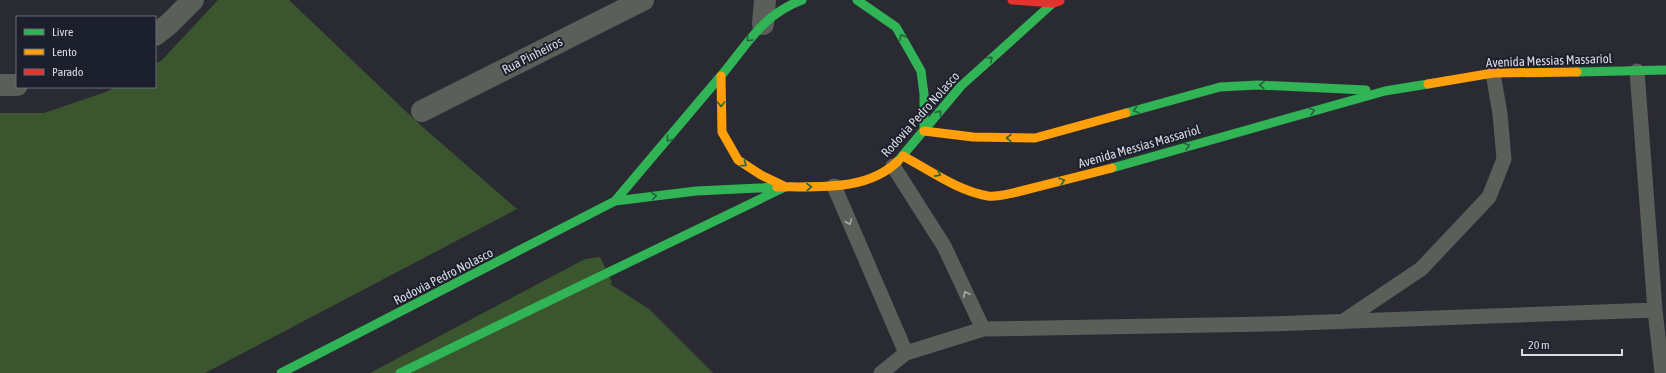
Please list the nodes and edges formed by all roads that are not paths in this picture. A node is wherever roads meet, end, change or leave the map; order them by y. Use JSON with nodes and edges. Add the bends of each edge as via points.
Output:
{"nodes":[{"id":1,"x":193,"y":0,"type":"edge"},
{"id":2,"x":643,"y":0,"type":"edge"},
{"id":3,"x":765,"y":0,"type":"edge"},
{"id":4,"x":802,"y":0,"type":"edge"},
{"id":5,"x":857,"y":0,"type":"edge"},
{"id":6,"x":1012,"y":0,"type":"edge"},
{"id":7,"x":1063,"y":0,"type":"edge"},
{"id":8,"x":1052,"y":3,"type":"junction"},
{"id":9,"x":763,"y":24,"type":"junction"},
{"id":10,"x":156,"y":34,"type":"edge"},
{"id":11,"x":1666,"y":70,"type":"edge"},
{"id":12,"x":1637,"y":71,"type":"junction"},
{"id":13,"x":1493,"y":73,"type":"junction"},
{"id":14,"x":721,"y":76,"type":"junction"},
{"id":15,"x":0,"y":85,"type":"edge"},
{"id":16,"x":16,"y":85,"type":"edge"},
{"id":17,"x":1385,"y":91,"type":"junction"},
{"id":18,"x":422,"y":110,"type":"dead end"},
{"id":19,"x":924,"y":131,"type":"junction"},
{"id":20,"x":898,"y":161,"type":"junction"},
{"id":21,"x":834,"y":186,"type":"junction"},
{"id":22,"x":785,"y":187,"type":"junction"},
{"id":23,"x":615,"y":201,"type":"junction"},
{"id":24,"x":1655,"y":310,"type":"junction"},
{"id":25,"x":1342,"y":322,"type":"junction"},
{"id":26,"x":983,"y":329,"type":"junction"},
{"id":27,"x":906,"y":353,"type":"junction"},
{"id":28,"x":282,"y":373,"type":"edge"},
{"id":29,"x":400,"y":373,"type":"edge"},
{"id":30,"x":881,"y":373,"type":"edge"},
{"id":31,"x":1662,"y":373,"type":"edge"}],
"edges":[{"from":1,"to":10,"type":"street"},
{"from":2,"to":18,"type":"street","name":"Rua Pinheiros"},
{"from":3,"to":9,"type":"street"},
{"from":4,"to":9,"type":"main road","name":"Rodovia Pedro Nolasco","via":[[788,5]]},
{"from":19,"to":5,"type":"main road","one_way":true,"via":[[921,71],[896,27]]},
{"from":6,"to":8,"type":"main road","name":"Rodovia Pedro Nolasco"},
{"from":7,"to":8,"type":"main road","name":"Rodovia Pedro Nolasco"},
{"from":19,"to":8,"type":"main road","name":"Rodovia Pedro Nolasco","one_way":true,"via":[[961,86]]},
{"from":9,"to":14,"type":"main road","name":"Rodovia Pedro Nolasco","one_way":true},
{"from":11,"to":12,"type":"main road","name":"Avenida Messias Massariol"},
{"from":12,"to":13,"type":"main road","name":"Avenida Messias Massariol"},
{"from":12,"to":24,"type":"lane"},
{"from":13,"to":17,"type":"main road","name":"Avenida Messias Massariol"},
{"from":13,"to":25,"type":"lane","via":[[1504,159],[1489,197],[1421,269]]},
{"from":14,"to":22,"type":"main road","one_way":true,"via":[[722,132],[738,160]]},
{"from":14,"to":23,"type":"main road","name":"Rodovia Pedro Nolasco","one_way":true,"via":[[668,142]]},
{"from":15,"to":16,"type":"street"},
{"from":17,"to":19,"type":"main road","name":"Avenida Messias Massariol","one_way":true,"via":[[1258,85],[1220,87],[1035,138],[973,137]]},
{"from":20,"to":17,"type":"main road","name":"Avenida Messias Massariol","one_way":true,"via":[[964,189],[998,196],[1053,184]]},
{"from":19,"to":20,"type":"main road","name":"Rodovia Pedro Nolasco"},
{"from":20,"to":21,"type":"main road","name":"Rodovia Pedro Nolasco","via":[[865,181]]},
{"from":26,"to":20,"type":"lane","one_way":true,"via":[[944,246]]},
{"from":22,"to":21,"type":"main road","name":"Rodovia Pedro Nolasco","one_way":true},
{"from":21,"to":27,"type":"lane","one_way":true},
{"from":23,"to":22,"type":"main road","name":"Rodovia Pedro Nolasco","one_way":true,"via":[[696,191]]},
{"from":22,"to":29,"type":"main road"},
{"from":23,"to":28,"type":"main road","name":"Rodovia Pedro Nolasco"},
{"from":24,"to":25,"type":"lane"},
{"from":24,"to":31,"type":"lane"},
{"from":25,"to":26,"type":"lane"},
{"from":26,"to":27,"type":"lane"},
{"from":27,"to":30,"type":"lane"}]}
